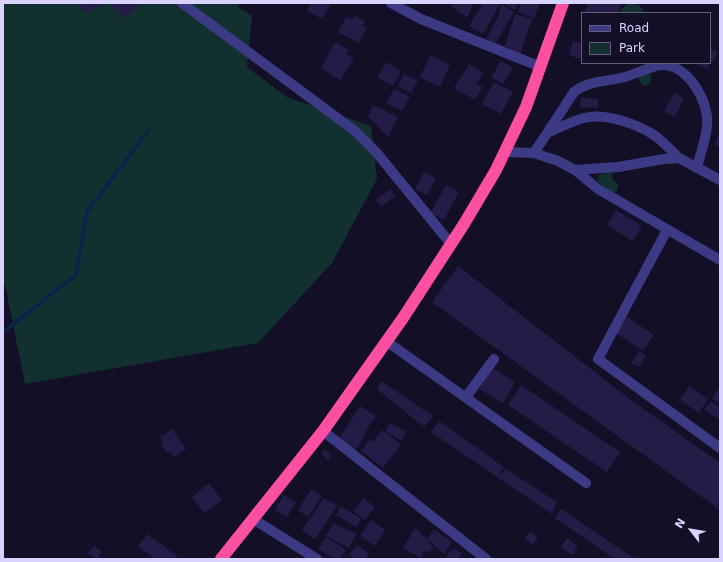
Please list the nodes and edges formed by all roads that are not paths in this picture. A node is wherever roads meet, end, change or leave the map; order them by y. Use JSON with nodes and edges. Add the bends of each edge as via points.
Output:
{"nodes":[{"id":1,"x":182,"y":3,"type":"edge"},
{"id":2,"x":391,"y":3,"type":"edge"},
{"id":3,"x":563,"y":3,"type":"edge"},
{"id":4,"x":541,"y":67,"type":"junction"},
{"id":5,"x":547,"y":133,"type":"junction"},
{"id":6,"x":505,"y":152,"type":"junction"},
{"id":7,"x":534,"y":153,"type":"junction"},
{"id":8,"x":679,"y":158,"type":"junction"},
{"id":9,"x":697,"y":168,"type":"junction"},
{"id":10,"x":575,"y":170,"type":"junction"},
{"id":11,"x":720,"y":180,"type":"edge"},
{"id":12,"x":667,"y":230,"type":"junction"},
{"id":13,"x":451,"y":244,"type":"junction"},
{"id":14,"x":720,"y":260,"type":"edge"},
{"id":15,"x":386,"y":340,"type":"junction"},
{"id":16,"x":494,"y":359,"type":"dead end"},
{"id":17,"x":466,"y":397,"type":"junction"},
{"id":18,"x":323,"y":431,"type":"junction"},
{"id":19,"x":720,"y":448,"type":"edge"},
{"id":20,"x":586,"y":483,"type":"dead end"},
{"id":21,"x":253,"y":519,"type":"junction"},
{"id":22,"x":222,"y":559,"type":"edge"},
{"id":23,"x":317,"y":559,"type":"edge"},
{"id":24,"x":486,"y":559,"type":"edge"}],
"edges":[{"from":1,"to":13,"type":"street","via":[[355,131]]},
{"from":2,"to":4,"type":"street","via":[[421,19]]},
{"from":3,"to":4,"type":"highway"},
{"from":4,"to":6,"type":"highway"},
{"from":5,"to":7,"type":"street"},
{"from":5,"to":8,"type":"street","via":[[586,117],[616,119],[655,136]]},
{"from":5,"to":9,"type":"street","via":[[574,92],[582,86],[636,74],[660,65],[671,67],[684,73],[694,84],[707,115],[707,126]]},
{"from":6,"to":7,"type":"street"},
{"from":6,"to":13,"type":"highway"},
{"from":7,"to":10,"type":"street"},
{"from":8,"to":9,"type":"street"},
{"from":8,"to":10,"type":"street"},
{"from":9,"to":11,"type":"street"},
{"from":10,"to":12,"type":"street","via":[[598,189]]},
{"from":12,"to":14,"type":"street"},
{"from":12,"to":19,"type":"street","via":[[598,359]]},
{"from":13,"to":15,"type":"highway"},
{"from":15,"to":17,"type":"street"},
{"from":15,"to":18,"type":"highway"},
{"from":16,"to":17,"type":"street"},
{"from":17,"to":20,"type":"street"},
{"from":18,"to":21,"type":"highway"},
{"from":18,"to":24,"type":"street"},
{"from":21,"to":22,"type":"highway"},
{"from":21,"to":23,"type":"street"}]}
